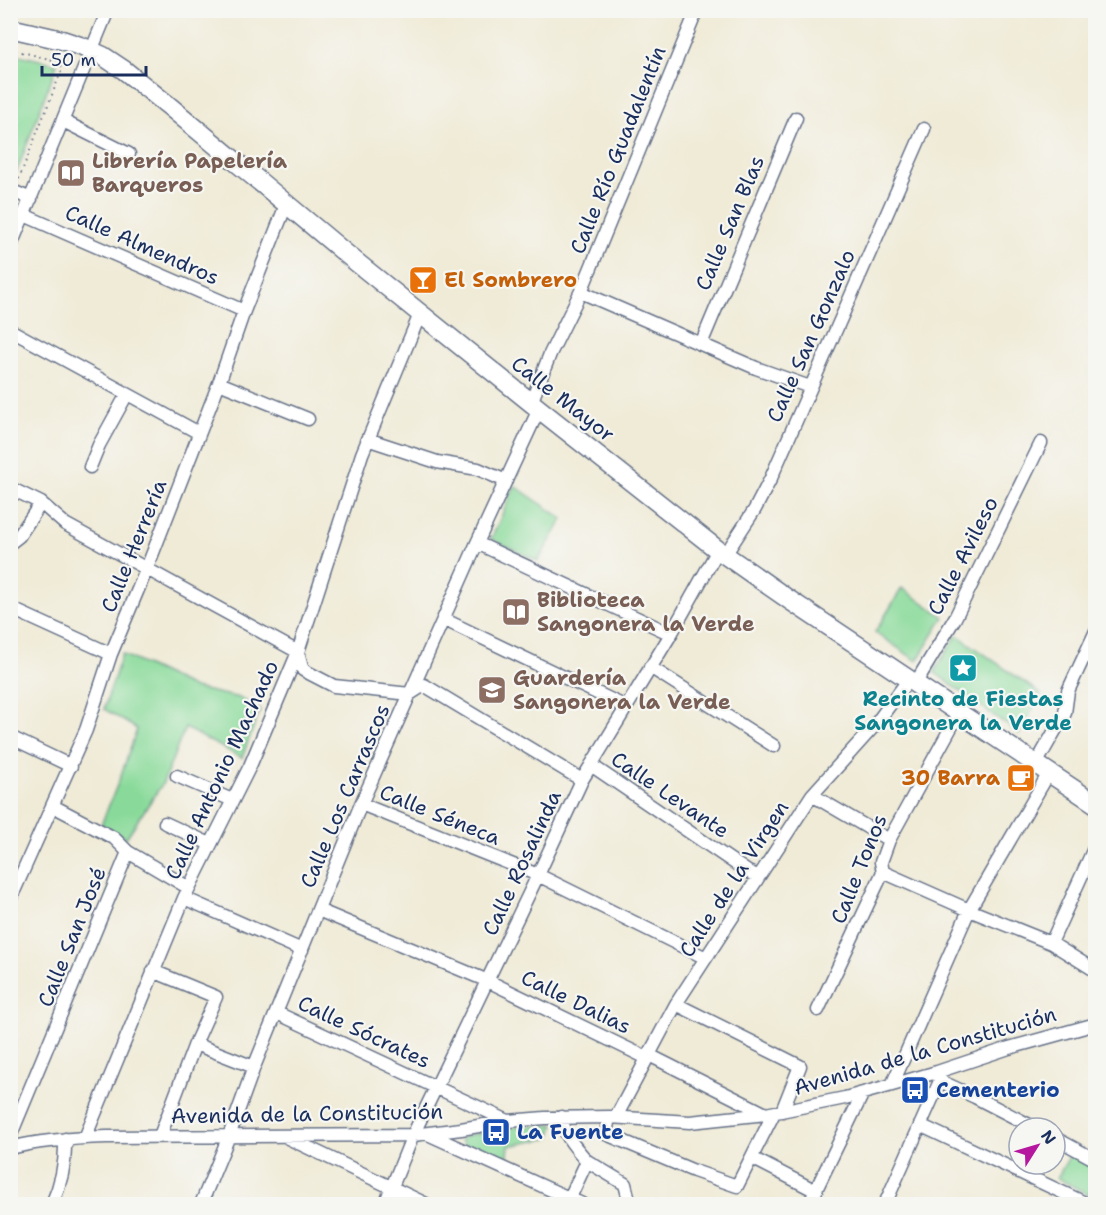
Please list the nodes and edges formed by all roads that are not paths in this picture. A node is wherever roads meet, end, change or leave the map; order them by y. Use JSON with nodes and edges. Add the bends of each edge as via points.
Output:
{"nodes":[{"id":1,"x":108,"y":10,"type":"edge"},
{"id":2,"x":697,"y":10,"type":"edge"},
{"id":3,"x":10,"y":27,"type":"edge"},
{"id":4,"x":92,"y":51,"type":"junction"},
{"id":5,"x":796,"y":118,"type":"dead end"},
{"id":6,"x":63,"y":121,"type":"junction"},
{"id":7,"x":924,"y":129,"type":"dead end"},
{"id":8,"x":129,"y":154,"type":"dead end"},
{"id":9,"x":12,"y":191,"type":"edge"},
{"id":10,"x":31,"y":199,"type":"junction"},
{"id":11,"x":286,"y":205,"type":"junction"},
{"id":12,"x":24,"y":215,"type":"junction"},
{"id":13,"x":10,"y":248,"type":"edge"},
{"id":14,"x":580,"y":292,"type":"junction"},
{"id":15,"x":244,"y":311,"type":"junction"},
{"id":16,"x":420,"y":314,"type":"junction"},
{"id":17,"x":10,"y":330,"type":"edge"},
{"id":18,"x":701,"y":344,"type":"junction"},
{"id":19,"x":219,"y":383,"type":"junction"},
{"id":20,"x":810,"y":387,"type":"junction"},
{"id":21,"x":127,"y":394,"type":"junction"},
{"id":22,"x":535,"y":406,"type":"junction"},
{"id":23,"x":308,"y":419,"type":"dead end"},
{"id":24,"x":199,"y":433,"type":"junction"},
{"id":25,"x":368,"y":440,"type":"junction"},
{"id":26,"x":1041,"y":444,"type":"dead end"},
{"id":27,"x":90,"y":466,"type":"dead end"},
{"id":28,"x":506,"y":481,"type":"junction"},
{"id":29,"x":10,"y":488,"type":"edge"},
{"id":30,"x":41,"y":504,"type":"junction"},
{"id":31,"x":10,"y":543,"type":"edge"},
{"id":32,"x":477,"y":543,"type":"junction"},
{"id":33,"x":722,"y":553,"type":"junction"},
{"id":34,"x":147,"y":568,"type":"junction"},
{"id":35,"x":10,"y":608,"type":"edge"},
{"id":36,"x":443,"y":620,"type":"junction"},
{"id":37,"x":1095,"y":631,"type":"edge"},
{"id":38,"x":670,"y":634,"type":"junction"},
{"id":39,"x":298,"y":652,"type":"junction"},
{"id":40,"x":111,"y":654,"type":"junction"},
{"id":41,"x":650,"y":667,"type":"junction"},
{"id":42,"x":912,"y":681,"type":"junction"},
{"id":43,"x":410,"y":694,"type":"junction"},
{"id":44,"x":626,"y":707,"type":"junction"},
{"id":45,"x":959,"y":713,"type":"junction"},
{"id":46,"x":10,"y":737,"type":"edge"},
{"id":47,"x":774,"y":746,"type":"dead end"},
{"id":48,"x":591,"y":765,"type":"junction"},
{"id":49,"x":70,"y":766,"type":"junction"},
{"id":50,"x":1043,"y":768,"type":"junction"},
{"id":51,"x":177,"y":776,"type":"dead end"},
{"id":52,"x":582,"y":780,"type":"junction"},
{"id":53,"x":812,"y":795,"type":"junction"},
{"id":54,"x":232,"y":800,"type":"junction"},
{"id":55,"x":361,"y":804,"type":"junction"},
{"id":56,"x":1095,"y":804,"type":"edge"},
{"id":57,"x":53,"y":806,"type":"junction"},
{"id":58,"x":165,"y":823,"type":"dead end"},
{"id":59,"x":889,"y":840,"type":"junction"},
{"id":60,"x":210,"y":844,"type":"junction"},
{"id":61,"x":1095,"y":844,"type":"edge"},
{"id":62,"x":128,"y":852,"type":"junction"},
{"id":63,"x":883,"y":872,"type":"junction"},
{"id":64,"x":538,"y":875,"type":"junction"},
{"id":65,"x":758,"y":876,"type":"junction"},
{"id":66,"x":186,"y":893,"type":"junction"},
{"id":67,"x":10,"y":900,"type":"edge"},
{"id":68,"x":318,"y":910,"type":"junction"},
{"id":69,"x":969,"y":910,"type":"junction"},
{"id":70,"x":1050,"y":943,"type":"junction"},
{"id":71,"x":302,"y":950,"type":"junction"},
{"id":72,"x":706,"y":958,"type":"junction"},
{"id":73,"x":1095,"y":970,"type":"edge"},
{"id":74,"x":153,"y":971,"type":"junction"},
{"id":75,"x":488,"y":981,"type":"junction"},
{"id":76,"x":676,"y":1005,"type":"junction"},
{"id":77,"x":818,"y":1010,"type":"dead end"},
{"id":78,"x":277,"y":1013,"type":"junction"},
{"id":79,"x":1095,"y":1024,"type":"edge"},
{"id":80,"x":195,"y":1044,"type":"junction"},
{"id":81,"x":648,"y":1056,"type":"junction"},
{"id":82,"x":254,"y":1067,"type":"junction"},
{"id":83,"x":938,"y":1076,"type":"junction"},
{"id":84,"x":892,"y":1085,"type":"junction"},
{"id":85,"x":435,"y":1087,"type":"junction"},
{"id":86,"x":863,"y":1093,"type":"junction"},
{"id":87,"x":774,"y":1113,"type":"junction"},
{"id":88,"x":1012,"y":1116,"type":"edge"},
{"id":89,"x":561,"y":1117,"type":"junction"},
{"id":90,"x":612,"y":1117,"type":"junction"},
{"id":91,"x":508,"y":1121,"type":"junction"},
{"id":92,"x":920,"y":1125,"type":"junction"},
{"id":93,"x":429,"y":1134,"type":"junction"},
{"id":94,"x":413,"y":1135,"type":"junction"},
{"id":95,"x":160,"y":1136,"type":"junction"},
{"id":96,"x":229,"y":1136,"type":"junction"},
{"id":97,"x":284,"y":1136,"type":"junction"},
{"id":98,"x":10,"y":1137,"type":"edge"},
{"id":99,"x":85,"y":1138,"type":"junction"},
{"id":100,"x":65,"y":1139,"type":"junction"},
{"id":101,"x":1067,"y":1145,"type":"edge"},
{"id":102,"x":10,"y":1148,"type":"edge"},
{"id":103,"x":752,"y":1158,"type":"junction"},
{"id":104,"x":1095,"y":1160,"type":"edge"},
{"id":105,"x":587,"y":1161,"type":"junction"},
{"id":106,"x":392,"y":1189,"type":"junction"},
{"id":107,"x":816,"y":1191,"type":"junction"},
{"id":108,"x":568,"y":1202,"type":"edge"},
{"id":109,"x":52,"y":1204,"type":"edge"},
{"id":110,"x":201,"y":1204,"type":"edge"},
{"id":111,"x":385,"y":1204,"type":"edge"},
{"id":112,"x":426,"y":1204,"type":"edge"},
{"id":113,"x":582,"y":1204,"type":"edge"},
{"id":114,"x":630,"y":1204,"type":"edge"},
{"id":115,"x":809,"y":1204,"type":"edge"},
{"id":116,"x":885,"y":1204,"type":"edge"},
{"id":117,"x":1087,"y":1204,"type":"edge"}],
"edges":[{"from":1,"to":4,"type":"street"},
{"from":2,"to":14,"type":"street","name":"Calle Río Guadalentín"},
{"from":3,"to":4,"type":"street","name":"Calle Mayor"},
{"from":4,"to":6,"type":"street"},
{"from":4,"to":11,"type":"street","name":"Calle Mayor","via":[[151,91]]},
{"from":5,"to":18,"type":"street","name":"Calle San Blas"},
{"from":6,"to":8,"type":"street"},
{"from":6,"to":10,"type":"street"},
{"from":7,"to":20,"type":"street","name":"Calle San Gonzalo"},
{"from":9,"to":10,"type":"street"},
{"from":10,"to":12,"type":"street"},
{"from":11,"to":15,"type":"street","name":"Calle Herrería"},
{"from":11,"to":16,"type":"street","name":"Calle Mayor"},
{"from":12,"to":13,"type":"street"},
{"from":12,"to":15,"type":"street","name":"Calle Almendros"},
{"from":14,"to":18,"type":"street"},
{"from":14,"to":22,"type":"street","name":"Calle Río Guadalentín","via":[[550,354]]},
{"from":15,"to":19,"type":"street","name":"Calle Herrería"},
{"from":16,"to":22,"type":"street","name":"Calle Mayor"},
{"from":16,"to":25,"type":"street","name":"Calle Antonio Machado"},
{"from":17,"to":21,"type":"street"},
{"from":18,"to":20,"type":"street"},
{"from":19,"to":23,"type":"street"},
{"from":19,"to":24,"type":"street","name":"Calle Herrería"},
{"from":20,"to":33,"type":"street","name":"Calle San Gonzalo","via":[[755,509]]},
{"from":21,"to":24,"type":"street"},
{"from":21,"to":27,"type":"street"},
{"from":22,"to":28,"type":"street","name":"Calle Los Carrascos"},
{"from":22,"to":33,"type":"street","name":"Calle Mayor"},
{"from":24,"to":34,"type":"street","name":"Calle Herrería"},
{"from":25,"to":28,"type":"street","via":[[436,462],[478,469]]},
{"from":25,"to":39,"type":"street","name":"Calle Antonio Machado"},
{"from":26,"to":42,"type":"street","name":"Calle Avileso","via":[[955,618]]},
{"from":28,"to":32,"type":"street","name":"Calle Los Carrascos"},
{"from":29,"to":30,"type":"street"},
{"from":30,"to":31,"type":"street"},
{"from":30,"to":34,"type":"street","via":[[65,524]]},
{"from":32,"to":36,"type":"street","name":"Calle Los Carrascos"},
{"from":32,"to":38,"type":"street"},
{"from":33,"to":38,"type":"street","name":"Calle Rosalinda"},
{"from":33,"to":42,"type":"street","name":"Calle Mayor"},
{"from":34,"to":39,"type":"street"},
{"from":34,"to":40,"type":"street","name":"Calle Herrería"},
{"from":35,"to":40,"type":"street"},
{"from":36,"to":43,"type":"street","name":"Calle Los Carrascos"},
{"from":36,"to":44,"type":"street"},
{"from":37,"to":50,"type":"street","via":[[1068,691],[1065,713]]},
{"from":38,"to":41,"type":"street","name":"Calle Rosalinda"},
{"from":39,"to":43,"type":"street","via":[[303,670],[334,686]]},
{"from":39,"to":54,"type":"street","name":"Calle Antonio Machado"},
{"from":40,"to":49,"type":"street","name":"Calle Herrería"},
{"from":41,"to":44,"type":"street","name":"Calle Rosalinda"},
{"from":41,"to":47,"type":"street"},
{"from":42,"to":45,"type":"street","name":"Calle Mayor"},
{"from":42,"to":53,"type":"street","name":"Calle de la Virgen"},
{"from":43,"to":52,"type":"street","via":[[424,685]]},
{"from":43,"to":55,"type":"street","name":"Calle Los Carrascos"},
{"from":44,"to":48,"type":"street","name":"Calle Rosalinda"},
{"from":45,"to":50,"type":"street","name":"Calle Mayor"},
{"from":45,"to":59,"type":"street","name":"Calle Tonos"},
{"from":46,"to":49,"type":"street"},
{"from":48,"to":52,"type":"street","name":"Calle Rosalinda"},
{"from":48,"to":65,"type":"street","name":"Calle Levante"},
{"from":49,"to":57,"type":"street","name":"Calle Herrería"},
{"from":50,"to":56,"type":"street","name":"Calle Mayor"},
{"from":50,"to":69,"type":"street"},
{"from":51,"to":54,"type":"street"},
{"from":52,"to":64,"type":"street","name":"Calle Rosalinda"},
{"from":53,"to":59,"type":"street"},
{"from":53,"to":65,"type":"street","name":"Calle de la Virgen"},
{"from":54,"to":60,"type":"street","name":"Calle Antonio Machado"},
{"from":55,"to":64,"type":"street","name":"Calle Séneca"},
{"from":55,"to":68,"type":"street","name":"Calle Los Carrascos"},
{"from":57,"to":62,"type":"street","via":[[114,838]]},
{"from":57,"to":67,"type":"street","name":"Calle Herrería"},
{"from":58,"to":60,"type":"street"},
{"from":59,"to":63,"type":"street","name":"Calle Tonos","via":[[881,862]]},
{"from":60,"to":66,"type":"street","name":"Calle Antonio Machado"},
{"from":61,"to":70,"type":"street"},
{"from":62,"to":66,"type":"street"},
{"from":62,"to":98,"type":"street","name":"Calle San José"},
{"from":63,"to":69,"type":"street"},
{"from":63,"to":77,"type":"street","name":"Calle Tonos"},
{"from":64,"to":72,"type":"street","name":"Calle Séneca"},
{"from":64,"to":75,"type":"street","name":"Calle Rosalinda"},
{"from":65,"to":72,"type":"street","name":"Calle de la Virgen"},
{"from":66,"to":71,"type":"street"},
{"from":66,"to":74,"type":"street","name":"Calle Antonio Machado"},
{"from":68,"to":71,"type":"street","name":"Calle Los Carrascos"},
{"from":68,"to":75,"type":"street","name":"Calle Dalias"},
{"from":69,"to":70,"type":"street"},
{"from":69,"to":84,"type":"street"},
{"from":70,"to":73,"type":"street"},
{"from":71,"to":78,"type":"street","name":"Calle Los Carrascos"},
{"from":72,"to":76,"type":"street","name":"Calle de la Virgen"},
{"from":74,"to":80,"type":"street","via":[[216,997]]},
{"from":74,"to":99,"type":"street","name":"Calle Antonio Machado"},
{"from":75,"to":81,"type":"street","name":"Calle Dalias"},
{"from":75,"to":85,"type":"street","name":"Calle Rosalinda"},
{"from":76,"to":81,"type":"street","name":"Calle de la Virgen"},
{"from":76,"to":87,"type":"street","via":[[800,1066]]},
{"from":78,"to":82,"type":"street","name":"Calle Los Carrascos"},
{"from":78,"to":85,"type":"street","name":"Calle Sócrates"},
{"from":79,"to":83,"type":"street","name":"Avenida de la Constitución","via":[[1009,1048]]},
{"from":80,"to":82,"type":"street"},
{"from":80,"to":95,"type":"street"},
{"from":81,"to":87,"type":"street","name":"Calle Dalias"},
{"from":81,"to":90,"type":"street","name":"Calle de la Virgen"},
{"from":82,"to":96,"type":"street","name":"Calle Los Carrascos"},
{"from":83,"to":84,"type":"street","name":"Avenida de la Constitución"},
{"from":83,"to":88,"type":"street"},
{"from":83,"to":92,"type":"street"},
{"from":84,"to":86,"type":"street","name":"Avenida de la Constitución"},
{"from":85,"to":91,"type":"street","name":"Calle Sócrates"},
{"from":85,"to":94,"type":"street","name":"Calle Rosalinda"},
{"from":86,"to":87,"type":"street","name":"Avenida de la Constitución"},
{"from":86,"to":107,"type":"street"},
{"from":87,"to":90,"type":"street","name":"Avenida de la Constitución","via":[[700,1122]]},
{"from":87,"to":103,"type":"street"},
{"from":89,"to":90,"type":"street","name":"Avenida de la Constitución"},
{"from":89,"to":91,"type":"street","name":"Avenida de la Constitución"},
{"from":89,"to":105,"type":"street","via":[[569,1139]]},
{"from":90,"to":103,"type":"street","via":[[606,1134],[737,1186]]},
{"from":91,"to":93,"type":"street","name":"Avenida de la Constitución"},
{"from":92,"to":116,"type":"street"},
{"from":92,"to":117,"type":"street"},
{"from":93,"to":94,"type":"street","name":"Avenida de la Constitución"},
{"from":93,"to":108,"type":"street"},
{"from":94,"to":97,"type":"street","name":"Avenida de la Constitución"},
{"from":94,"to":106,"type":"street","name":"Calle Rosalinda"},
{"from":95,"to":96,"type":"street","name":"Avenida de la Constitución"},
{"from":95,"to":99,"type":"street","name":"Avenida de la Constitución"},
{"from":96,"to":97,"type":"street","name":"Avenida de la Constitución"},
{"from":96,"to":110,"type":"street","name":"Calle Los Carrascos"},
{"from":97,"to":106,"type":"street"},
{"from":99,"to":100,"type":"street","name":"Avenida de la Constitución"},
{"from":100,"to":102,"type":"street","name":"Avenida de la Constitución"},
{"from":100,"to":109,"type":"street","via":[[66,1155]]},
{"from":101,"to":104,"type":"street"},
{"from":103,"to":107,"type":"street"},
{"from":105,"to":108,"type":"street"},
{"from":105,"to":114,"type":"street","via":[[625,1184]]},
{"from":106,"to":111,"type":"street","name":"Calle Rosalinda"},
{"from":106,"to":112,"type":"street"},
{"from":107,"to":115,"type":"street"},
{"from":108,"to":113,"type":"street"}]}
